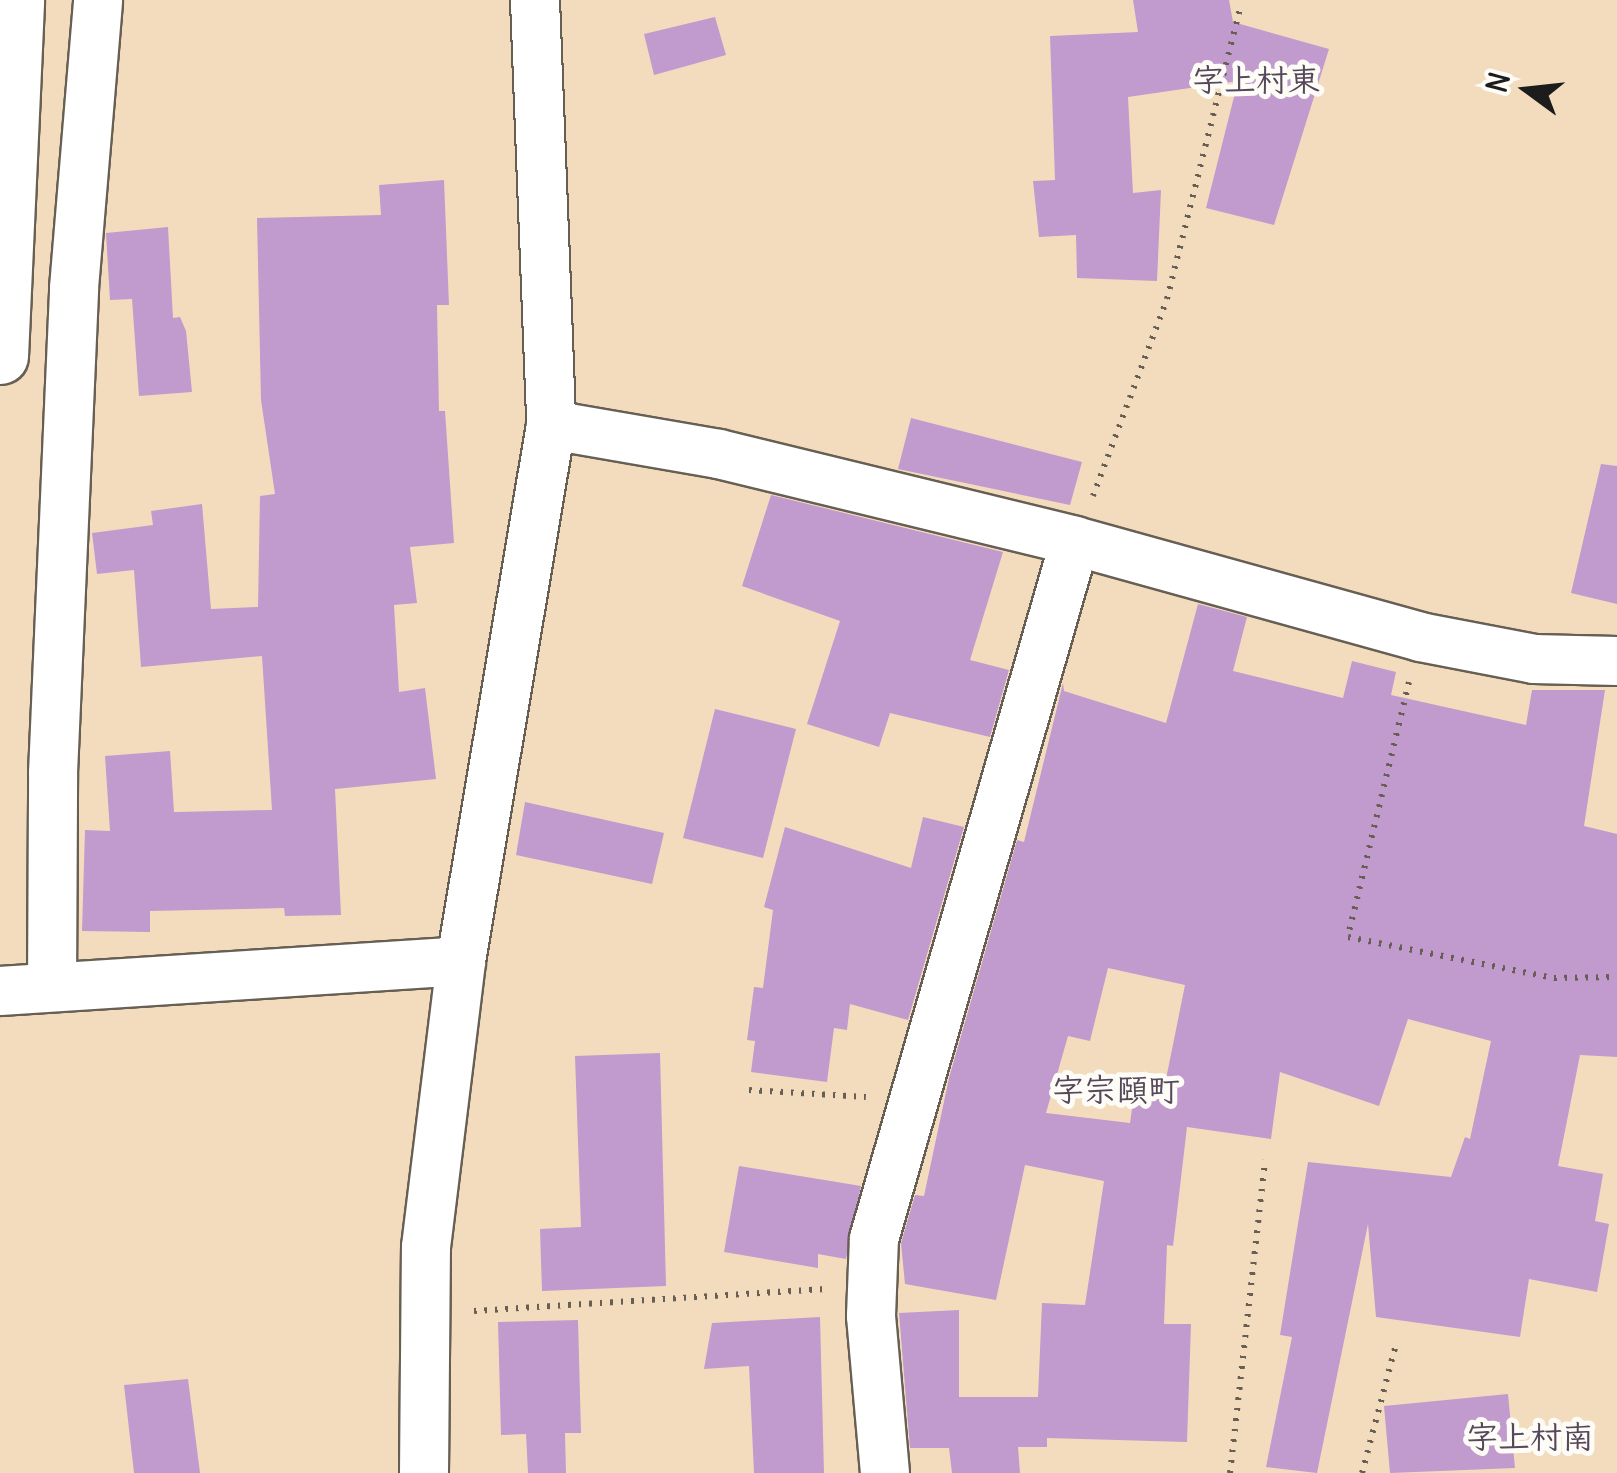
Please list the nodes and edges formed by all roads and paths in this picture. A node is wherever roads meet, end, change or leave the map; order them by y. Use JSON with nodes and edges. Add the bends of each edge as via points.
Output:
{"nodes":[{"id":1,"x":16,"y":0,"type":"edge"},
{"id":2,"x":98,"y":0,"type":"edge"},
{"id":3,"x":535,"y":0,"type":"edge"},
{"id":4,"x":1240,"y":10,"type":"dead end"},
{"id":5,"x":0,"y":356,"type":"edge"},
{"id":6,"x":551,"y":425,"type":"junction"},
{"id":7,"x":1075,"y":541,"type":"junction"},
{"id":8,"x":1420,"y":638,"type":"junction"},
{"id":9,"x":1617,"y":661,"type":"edge"},
{"id":10,"x":461,"y":961,"type":"junction"},
{"id":11,"x":1617,"y":977,"type":"edge"},
{"id":12,"x":52,"y":987,"type":"junction"},
{"id":13,"x":0,"y":991,"type":"edge"},
{"id":14,"x":749,"y":1090,"type":"dead end"},
{"id":15,"x":912,"y":1100,"type":"junction"},
{"id":16,"x":1265,"y":1160,"type":"dead end"},
{"id":17,"x":872,"y":1286,"type":"junction"},
{"id":18,"x":422,"y":1314,"type":"junction"},
{"id":19,"x":1395,"y":1348,"type":"dead end"},
{"id":20,"x":424,"y":1473,"type":"edge"},
{"id":21,"x":885,"y":1473,"type":"edge"},
{"id":22,"x":1230,"y":1473,"type":"edge"},
{"id":23,"x":1362,"y":1473,"type":"edge"}],
"edges":[{"from":1,"to":5,"type":"main road"},
{"from":2,"to":12,"type":"street","via":[[74,288],[52,773]]},
{"from":3,"to":6,"type":"street"},
{"from":4,"to":7,"type":"path","via":[[1167,299]]},
{"from":6,"to":7,"type":"street","via":[[719,454]]},
{"from":6,"to":10,"type":"street"},
{"from":7,"to":8,"type":"street"},
{"from":7,"to":15,"type":"street"},
{"from":8,"to":9,"type":"street","via":[[1534,659]]},
{"from":8,"to":11,"type":"path","via":[[1348,938],[1554,978]]},
{"from":10,"to":12,"type":"street"},
{"from":10,"to":18,"type":"street"},
{"from":12,"to":13,"type":"street"},
{"from":14,"to":15,"type":"path"},
{"from":15,"to":17,"type":"street","via":[[874,1239]]},
{"from":16,"to":22,"type":"path"},
{"from":17,"to":18,"type":"path"},
{"from":17,"to":21,"type":"street"},
{"from":18,"to":20,"type":"street"},
{"from":19,"to":23,"type":"path"}]}
